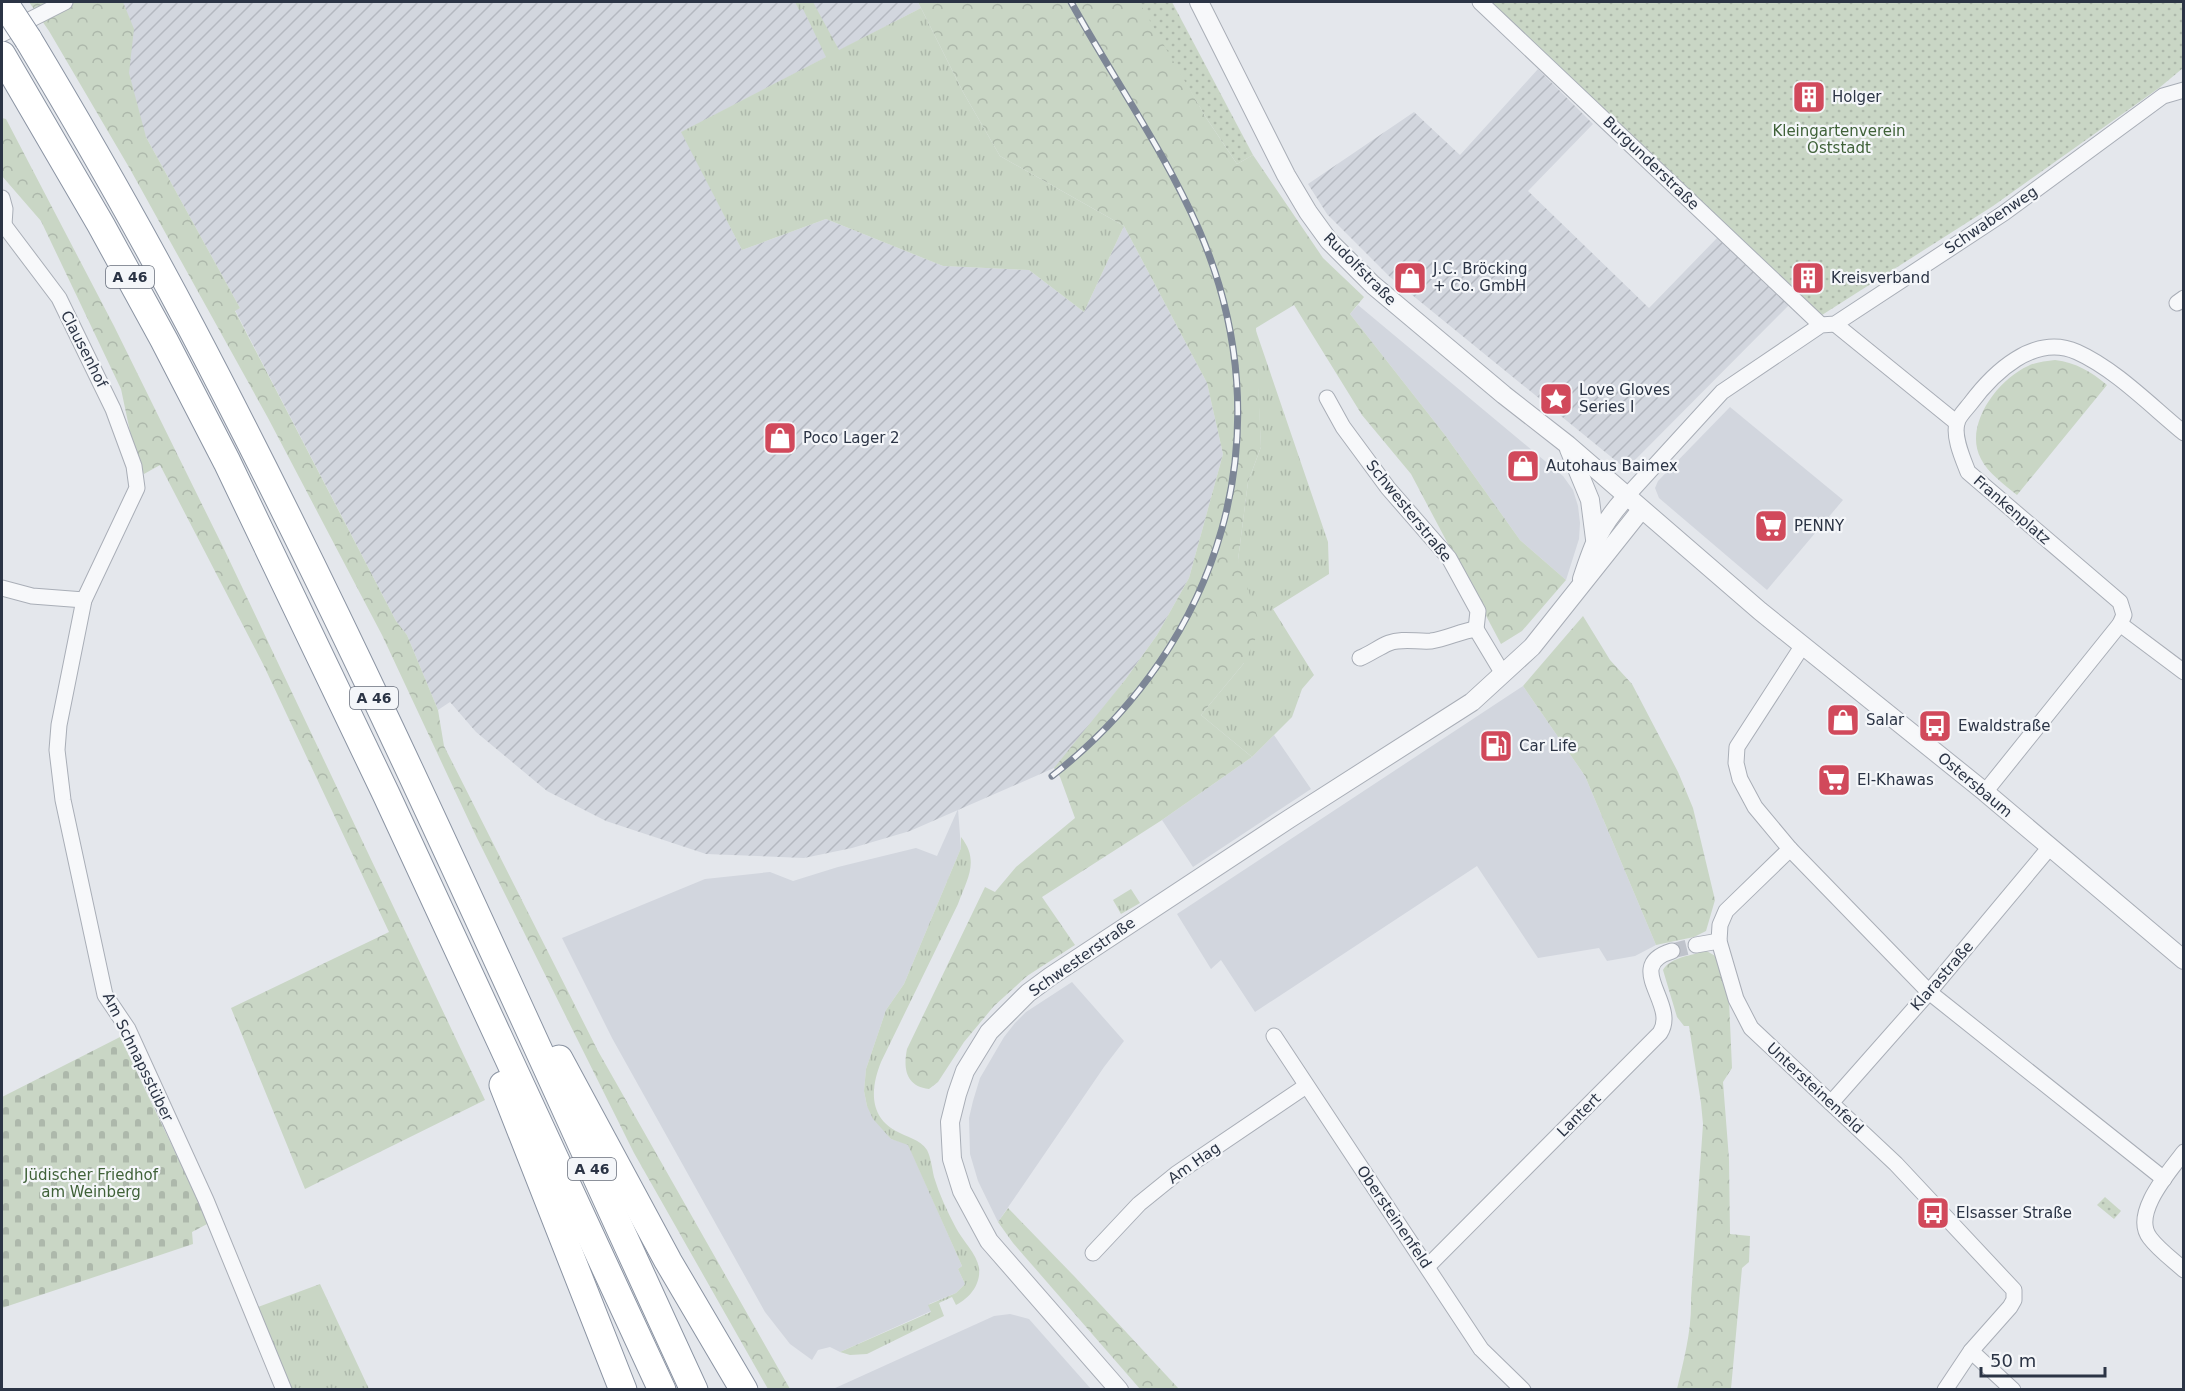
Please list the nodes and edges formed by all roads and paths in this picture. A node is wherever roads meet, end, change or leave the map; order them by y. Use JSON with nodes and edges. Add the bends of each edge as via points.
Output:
{"nodes":[{"id":1,"x":65,"y":2,"type":"edge"},
{"id":2,"x":1199,"y":2,"type":"edge"},
{"id":3,"x":1480,"y":2,"type":"edge"},
{"id":4,"x":10,"y":21,"type":"edge"},
{"id":5,"x":2,"y":55,"type":"edge"},
{"id":6,"x":2184,"y":90,"type":"edge"},
{"id":7,"x":2,"y":198,"type":"edge"},
{"id":8,"x":3,"y":225,"type":"edge"},
{"id":9,"x":1828,"y":324,"type":"junction"},
{"id":10,"x":1326,"y":398,"type":"dead end"},
{"id":11,"x":1957,"y":423,"type":"junction"},
{"id":12,"x":2184,"y":433,"type":"edge"},
{"id":13,"x":1568,"y":445,"type":"junction"},
{"id":14,"x":137,"y":488,"type":"joint"},
{"id":15,"x":1626,"y":497,"type":"junction"},
{"id":16,"x":1641,"y":510,"type":"junction"},
{"id":17,"x":1595,"y":538,"type":"junction"},
{"id":18,"x":2,"y":588,"type":"edge"},
{"id":19,"x":1577,"y":590,"type":"junction"},
{"id":20,"x":84,"y":600,"type":"junction"},
{"id":21,"x":2120,"y":624,"type":"junction"},
{"id":22,"x":1476,"y":629,"type":"junction"},
{"id":23,"x":1803,"y":645,"type":"junction"},
{"id":24,"x":1360,"y":658,"type":"dead end"},
{"id":25,"x":2184,"y":672,"type":"edge"},
{"id":26,"x":1503,"y":675,"type":"junction"},
{"id":27,"x":1985,"y":792,"type":"junction"},
{"id":28,"x":2050,"y":848,"type":"junction"},
{"id":29,"x":1790,"y":849,"type":"junction"},
{"id":30,"x":1719,"y":941,"type":"junction"},
{"id":31,"x":1696,"y":945,"type":"tunnel mouth"},
{"id":32,"x":491,"y":948,"type":"junction"},
{"id":33,"x":1672,"y":951,"type":"tunnel mouth"},
{"id":34,"x":2184,"y":960,"type":"edge"},
{"id":35,"x":465,"y":964,"type":"junction"},
{"id":36,"x":1929,"y":992,"type":"junction"},
{"id":37,"x":1274,"y":1036,"type":"dead end"},
{"id":38,"x":1306,"y":1086,"type":"junction"},
{"id":39,"x":1831,"y":1103,"type":"junction"},
{"id":40,"x":2184,"y":1152,"type":"edge"},
{"id":41,"x":2164,"y":1179,"type":"junction"},
{"id":42,"x":1093,"y":1253,"type":"dead end"},
{"id":43,"x":1428,"y":1266,"type":"junction"},
{"id":44,"x":2184,"y":1270,"type":"edge"},
{"id":45,"x":1971,"y":1351,"type":"junction"},
{"id":46,"x":284,"y":1389,"type":"edge"},
{"id":47,"x":623,"y":1389,"type":"edge"},
{"id":48,"x":662,"y":1389,"type":"edge"},
{"id":49,"x":694,"y":1389,"type":"edge"},
{"id":50,"x":744,"y":1389,"type":"edge"},
{"id":51,"x":1119,"y":1389,"type":"edge"},
{"id":52,"x":1523,"y":1389,"type":"edge"},
{"id":53,"x":1945,"y":1389,"type":"edge"},
{"id":54,"x":2013,"y":1389,"type":"edge"}],
"edges":[{"from":1,"to":4,"type":"street"},
{"from":2,"to":13,"type":"street","name":"Rudolfstraße","via":[[1286,175],[1329,241],[1373,285]]},
{"from":3,"to":9,"type":"street","name":"Burgunderstraße"},
{"from":4,"to":32,"type":"highway","number":"A 46","via":[[133,221],[191,326],[334,613]]},
{"from":5,"to":35,"type":"highway","number":"A 46","via":[[101,225],[227,462]]},
{"from":6,"to":9,"type":"street","name":"Schwabenweg","via":[[2163,96],[2004,213]]},
{"from":7,"to":8,"type":"street"},
{"from":8,"to":14,"type":"street","name":"Clausenhof","via":[[58,298],[113,409],[134,466]]},
{"from":9,"to":11,"type":"street","name":"Burgunderstraße"},
{"from":9,"to":15,"type":"street","name":"Schwabenweg","via":[[1722,392]]},
{"from":10,"to":22,"type":"street","name":"Schwesterstraße","via":[[1388,488],[1449,558],[1478,611]]},
{"from":11,"to":12,"type":"street","via":[[1983,387],[2014,359],[2054,347],[2076,351],[2111,373]]},
{"from":11,"to":21,"type":"street","name":"Frankenplatz","via":[[1958,446],[1968,472],[2120,602],[2124,615]]},
{"from":13,"to":15,"type":"street","name":"Rudolfstraße"},
{"from":13,"to":17,"type":"street","via":[[1590,500]]},
{"from":14,"to":20,"type":"street","name":"Am Schnapsstüber"},
{"from":15,"to":16,"type":"street","name":"Ostersbaum"},
{"from":15,"to":17,"type":"street","name":"Schwesterstraße"},
{"from":16,"to":19,"type":"street","name":"Schwesterstraße"},
{"from":16,"to":23,"type":"street","name":"Ostersbaum"},
{"from":17,"to":19,"type":"street","name":"Schwesterstraße"},
{"from":18,"to":20,"type":"street","via":[[32,597]]},
{"from":19,"to":26,"type":"street","name":"Schwesterstraße","via":[[1532,647]]},
{"from":20,"to":46,"type":"street","name":"Am Schnapsstüber","via":[[57,750],[63,800],[105,995],[128,1029],[206,1200]]},
{"from":21,"to":25,"type":"street"},
{"from":21,"to":27,"type":"street"},
{"from":22,"to":24,"type":"street","via":[[1432,640],[1389,643]]},
{"from":22,"to":26,"type":"street","name":"Schwesterstraße"},
{"from":23,"to":27,"type":"street","name":"Ostersbaum"},
{"from":23,"to":29,"type":"street","via":[[1737,747],[1740,779],[1755,807]]},
{"from":26,"to":51,"type":"street","name":"Schwesterstraße","via":[[1463,708],[1067,964],[1028,993],[989,1032],[965,1071],[950,1122],[952,1159],[962,1191],[989,1241]]},
{"from":27,"to":28,"type":"street","name":"Ostersbaum"},
{"from":28,"to":34,"type":"street","name":"Ostersbaum"},
{"from":28,"to":36,"type":"street","name":"Klarastraße"},
{"from":29,"to":30,"type":"street","name":"Untersteinenfeld","via":[[1726,911]]},
{"from":29,"to":36,"type":"street"},
{"from":30,"to":31,"type":"street"},
{"from":30,"to":39,"type":"street","name":"Untersteinenfeld","via":[[1736,999],[1750,1028]]},
{"from":32,"to":49,"type":"highway","number":"A 46"},
{"from":32,"to":50,"type":"highway","via":[[571,1079],[668,1261]]},
{"from":33,"to":43,"type":"street","name":"Lantert","via":[[1655,959],[1651,967],[1665,1017],[1660,1033]]},
{"from":35,"to":47,"type":"highway","via":[[509,1102]]},
{"from":35,"to":48,"type":"highway","number":"A 46"},
{"from":36,"to":39,"type":"street","name":"Klarastraße"},
{"from":36,"to":41,"type":"street"},
{"from":37,"to":38,"type":"street","name":"Obersteinenfeld"},
{"from":38,"to":42,"type":"street","name":"Am Hag","via":[[1176,1174],[1139,1204]]},
{"from":38,"to":43,"type":"street","name":"Obersteinenfeld"},
{"from":39,"to":45,"type":"street","name":"Untersteinenfeld","via":[[1896,1164],[2014,1290],[2010,1307]]},
{"from":40,"to":41,"type":"street"},
{"from":41,"to":44,"type":"street","via":[[2146,1210],[2145,1228],[2149,1238]]},
{"from":43,"to":52,"type":"street","name":"Obersteinenfeld","via":[[1481,1349]]},
{"from":45,"to":53,"type":"street"},
{"from":45,"to":54,"type":"street"}]}
